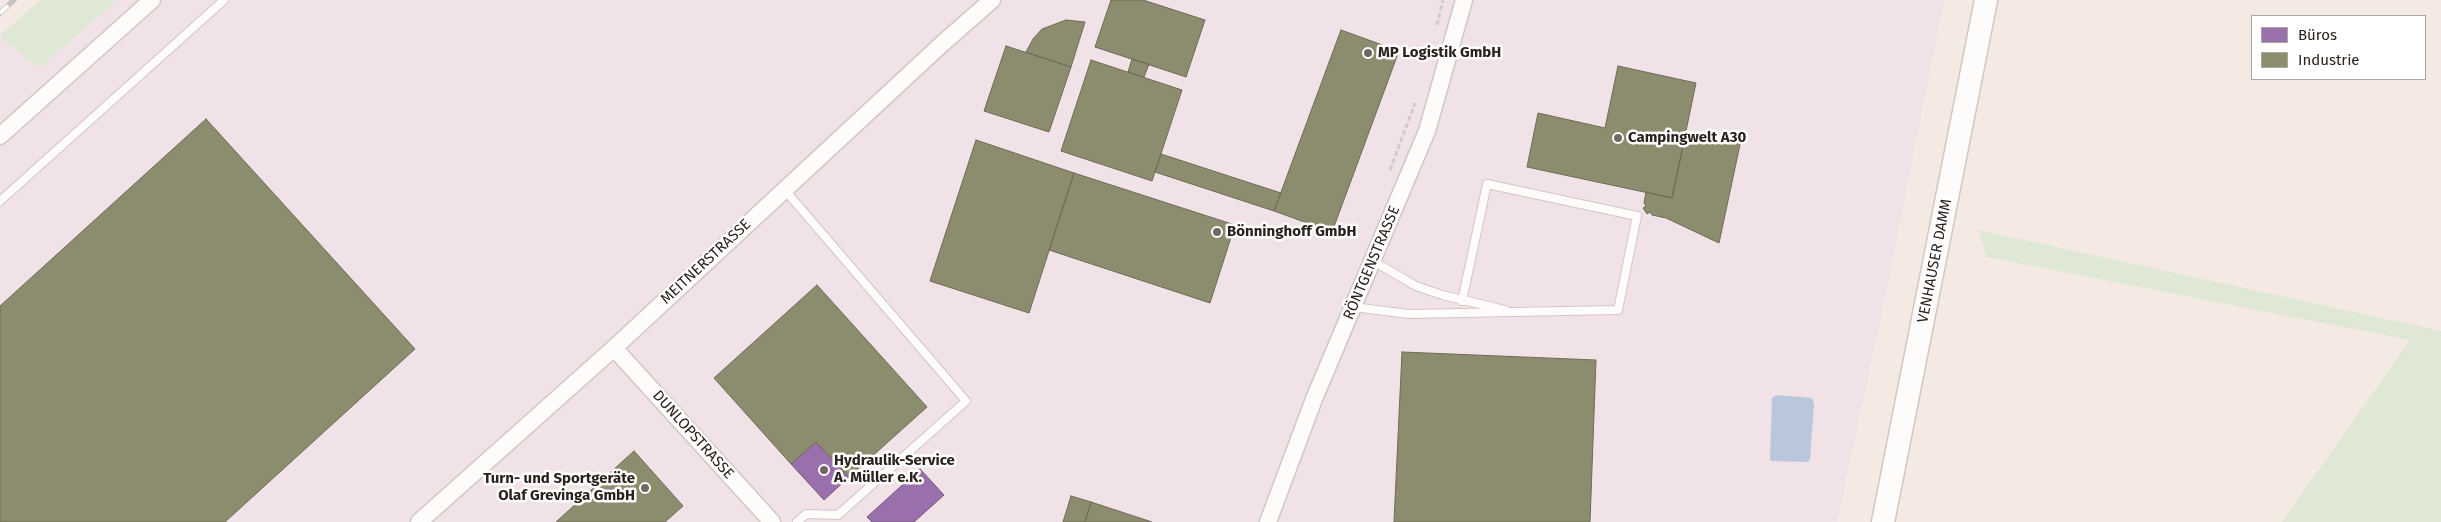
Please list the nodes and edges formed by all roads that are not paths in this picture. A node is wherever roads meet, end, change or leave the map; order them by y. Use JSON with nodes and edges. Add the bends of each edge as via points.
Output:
{"nodes":[{"id":1,"x":152,"y":0,"type":"edge"},
{"id":2,"x":224,"y":0,"type":"edge"},
{"id":3,"x":992,"y":0,"type":"edge"},
{"id":4,"x":1464,"y":0,"type":"edge"},
{"id":5,"x":1986,"y":0,"type":"edge"},
{"id":6,"x":0,"y":136,"type":"edge"},
{"id":7,"x":784,"y":189,"type":"junction"},
{"id":8,"x":0,"y":201,"type":"edge"},
{"id":9,"x":1373,"y":261,"type":"junction"},
{"id":10,"x":1462,"y":301,"type":"junction"},
{"id":11,"x":1353,"y":307,"type":"junction"},
{"id":12,"x":1519,"y":313,"type":"junction"},
{"id":13,"x":614,"y":348,"type":"junction"},
{"id":14,"x":419,"y":522,"type":"edge"},
{"id":15,"x":772,"y":522,"type":"edge"},
{"id":16,"x":797,"y":522,"type":"edge"},
{"id":17,"x":1268,"y":522,"type":"edge"},
{"id":18,"x":1883,"y":522,"type":"edge"}],
"edges":[{"from":1,"to":6,"type":"street"},
{"from":2,"to":8,"type":"lane"},
{"from":3,"to":7,"type":"street","name":"MEITNERSTRASSE"},
{"from":4,"to":9,"type":"street","name":"RÖNTGENSTRASSE","via":[[1427,132]]},
{"from":5,"to":18,"type":"main road","name":"VENHAUSER DAMM"},
{"from":7,"to":13,"type":"street","name":"MEITNERSTRASSE"},
{"from":7,"to":16,"type":"lane","via":[[966,401],[838,515],[806,514]]},
{"from":9,"to":10,"type":"lane","via":[[1416,286]]},
{"from":9,"to":11,"type":"street","name":"RÖNTGENSTRASSE"},
{"from":10,"to":12,"type":"lane"},
{"from":10,"to":12,"type":"lane","via":[[1487,184],[1637,216],[1618,310]]},
{"from":11,"to":12,"type":"lane","via":[[1409,314]]},
{"from":11,"to":17,"type":"street","name":"RÖNTGENSTRASSE"},
{"from":13,"to":14,"type":"street","name":"MEITNERSTRASSE"},
{"from":13,"to":15,"type":"street","name":"DUNLOPSTRASSE"}]}
